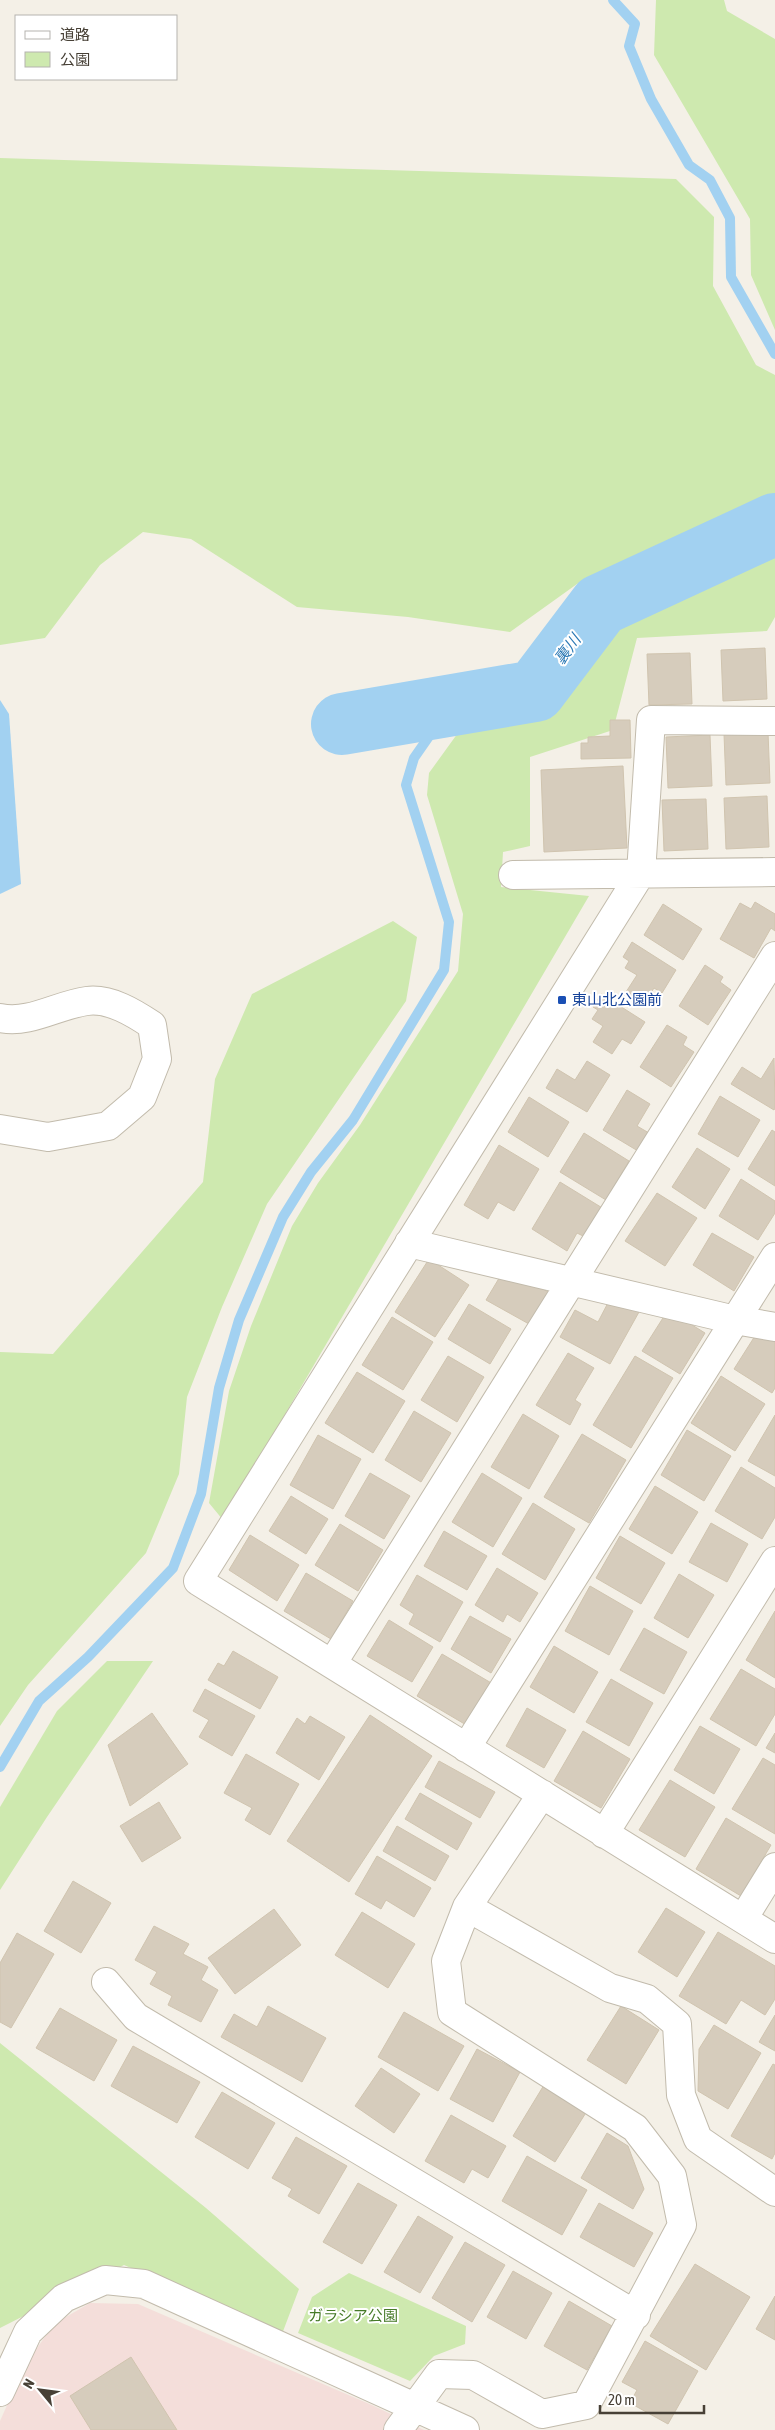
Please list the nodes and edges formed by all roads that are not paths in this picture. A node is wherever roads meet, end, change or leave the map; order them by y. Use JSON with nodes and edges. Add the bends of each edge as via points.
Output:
{"nodes":[{"id":1,"x":775,"y":721,"type":"edge"},
{"id":2,"x":775,"y":872,"type":"edge"},
{"id":3,"x":641,"y":874,"type":"junction"},
{"id":4,"x":513,"y":875,"type":"dead end"},
{"id":5,"x":775,"y":956,"type":"edge"},
{"id":6,"x":0,"y":1018,"type":"edge"},
{"id":7,"x":0,"y":1129,"type":"edge"},
{"id":8,"x":409,"y":1243,"type":"junction"},
{"id":9,"x":775,"y":1257,"type":"edge"},
{"id":10,"x":571,"y":1281,"type":"junction"},
{"id":11,"x":735,"y":1320,"type":"junction"},
{"id":12,"x":775,"y":1327,"type":"edge"},
{"id":13,"x":775,"y":1561,"type":"edge"},
{"id":14,"x":332,"y":1664,"type":"junction"},
{"id":15,"x":466,"y":1748,"type":"junction"},
{"id":16,"x":542,"y":1794,"type":"junction"},
{"id":17,"x":604,"y":1834,"type":"junction"},
{"id":18,"x":775,"y":1868,"type":"edge"},
{"id":19,"x":467,"y":1907,"type":"junction"},
{"id":20,"x":743,"y":1919,"type":"junction"},
{"id":21,"x":775,"y":1939,"type":"edge"},
{"id":22,"x":106,"y":1982,"type":"dead end"},
{"id":23,"x":775,"y":2192,"type":"edge"},
{"id":24,"x":636,"y":2314,"type":"junction"},
{"id":25,"x":0,"y":2392,"type":"edge"},
{"id":26,"x":414,"y":2406,"type":"junction"},
{"id":27,"x":398,"y":2430,"type":"edge"},
{"id":28,"x":465,"y":2430,"type":"edge"}],
"edges":[{"from":1,"to":3,"type":"street","via":[[651,720]]},
{"from":2,"to":3,"type":"street"},
{"from":3,"to":4,"type":"street"},
{"from":3,"to":8,"type":"street"},
{"from":5,"to":10,"type":"street"},
{"from":6,"to":7,"type":"street","via":[[14,1021],[88,1000],[122,1006],[152,1024],[157,1059],[142,1097],[108,1126],[48,1137]]},
{"from":8,"to":10,"type":"street"},
{"from":8,"to":14,"type":"street","via":[[198,1581]]},
{"from":9,"to":11,"type":"street"},
{"from":10,"to":11,"type":"street"},
{"from":10,"to":14,"type":"street"},
{"from":11,"to":12,"type":"street"},
{"from":11,"to":15,"type":"street"},
{"from":13,"to":17,"type":"street"},
{"from":14,"to":15,"type":"street"},
{"from":15,"to":16,"type":"street"},
{"from":16,"to":17,"type":"street"},
{"from":16,"to":19,"type":"street"},
{"from":17,"to":20,"type":"street"},
{"from":18,"to":20,"type":"street"},
{"from":19,"to":23,"type":"street","via":[[610,1988],[647,1999],[677,2024],[681,2095],[698,2139]]},
{"from":19,"to":24,"type":"street","via":[[446,1961],[452,2012],[635,2128],[672,2176],[682,2225]]},
{"from":20,"to":21,"type":"street"},
{"from":22,"to":24,"type":"street","via":[[136,2017]]},
{"from":24,"to":26,"type":"street","via":[[586,2405],[542,2414],[473,2375],[439,2374]]},
{"from":25,"to":26,"type":"street","via":[[28,2332],[64,2298],[104,2280],[144,2284]]},
{"from":26,"to":27,"type":"street"},
{"from":26,"to":28,"type":"street"}]}
